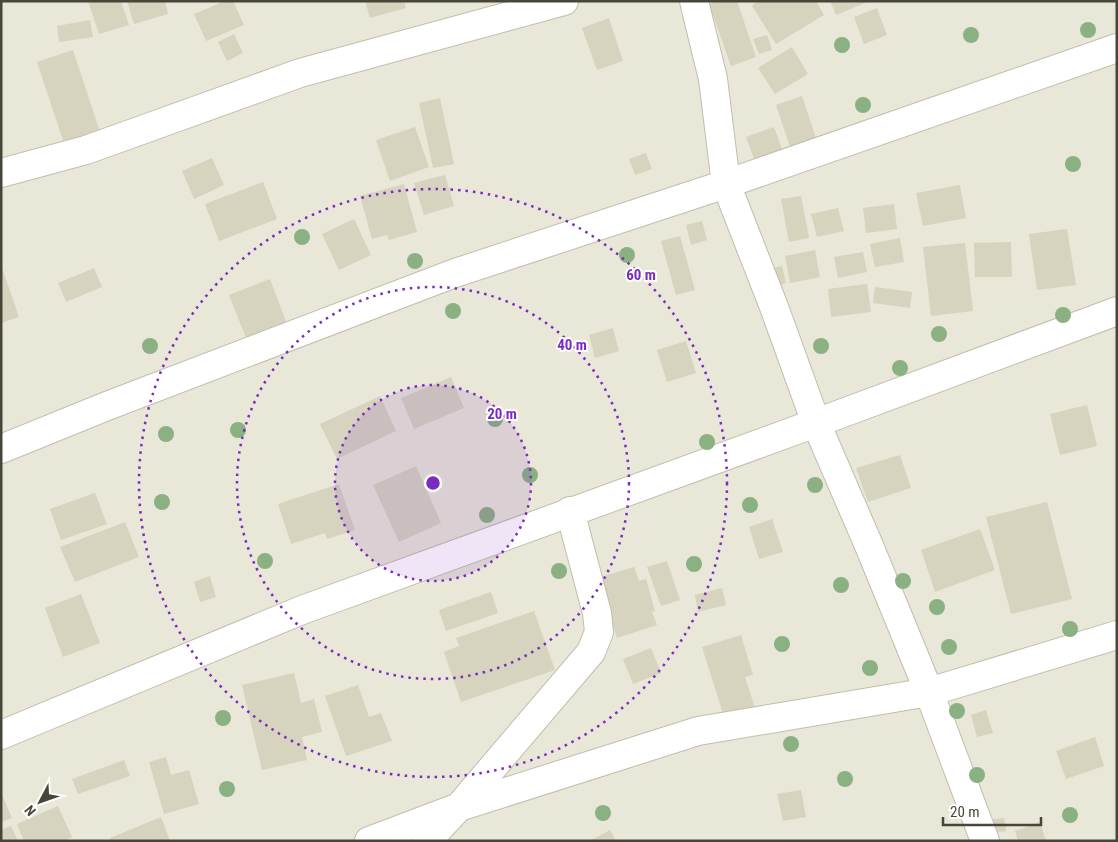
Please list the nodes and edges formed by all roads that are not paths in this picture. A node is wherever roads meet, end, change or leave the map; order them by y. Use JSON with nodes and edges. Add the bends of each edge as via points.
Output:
{"nodes":[{"id":1,"x":564,"y":1,"type":"edge"},
{"id":2,"x":694,"y":1,"type":"edge"},
{"id":3,"x":1117,"y":48,"type":"edge"},
{"id":4,"x":1,"y":173,"type":"edge"},
{"id":5,"x":726,"y":184,"type":"junction"},
{"id":6,"x":1117,"y":311,"type":"edge"},
{"id":7,"x":816,"y":423,"type":"junction"},
{"id":8,"x":1,"y":449,"type":"edge"},
{"id":9,"x":570,"y":511,"type":"junction"},
{"id":10,"x":1117,"y":635,"type":"edge"},
{"id":11,"x":929,"y":692,"type":"junction"},
{"id":12,"x":1,"y":735,"type":"edge"},
{"id":13,"x":459,"y":807,"type":"junction"},
{"id":14,"x":369,"y":841,"type":"edge"},
{"id":15,"x":427,"y":841,"type":"edge"},
{"id":16,"x":985,"y":841,"type":"edge"}],
"edges":[{"from":1,"to":4,"type":"street","via":[[300,73],[86,150]]},
{"from":2,"to":5,"type":"street","via":[[713,79]]},
{"from":3,"to":5,"type":"street"},
{"from":5,"to":7,"type":"street"},
{"from":5,"to":8,"type":"street","via":[[455,273]]},
{"from":6,"to":7,"type":"street"},
{"from":7,"to":9,"type":"street"},
{"from":7,"to":11,"type":"street"},
{"from":9,"to":12,"type":"street","via":[[302,610]]},
{"from":9,"to":13,"type":"street","via":[[599,632],[591,652]]},
{"from":10,"to":11,"type":"street"},
{"from":11,"to":13,"type":"street","via":[[698,731]]},
{"from":11,"to":16,"type":"street"},
{"from":13,"to":14,"type":"street"},
{"from":13,"to":15,"type":"street"}]}
